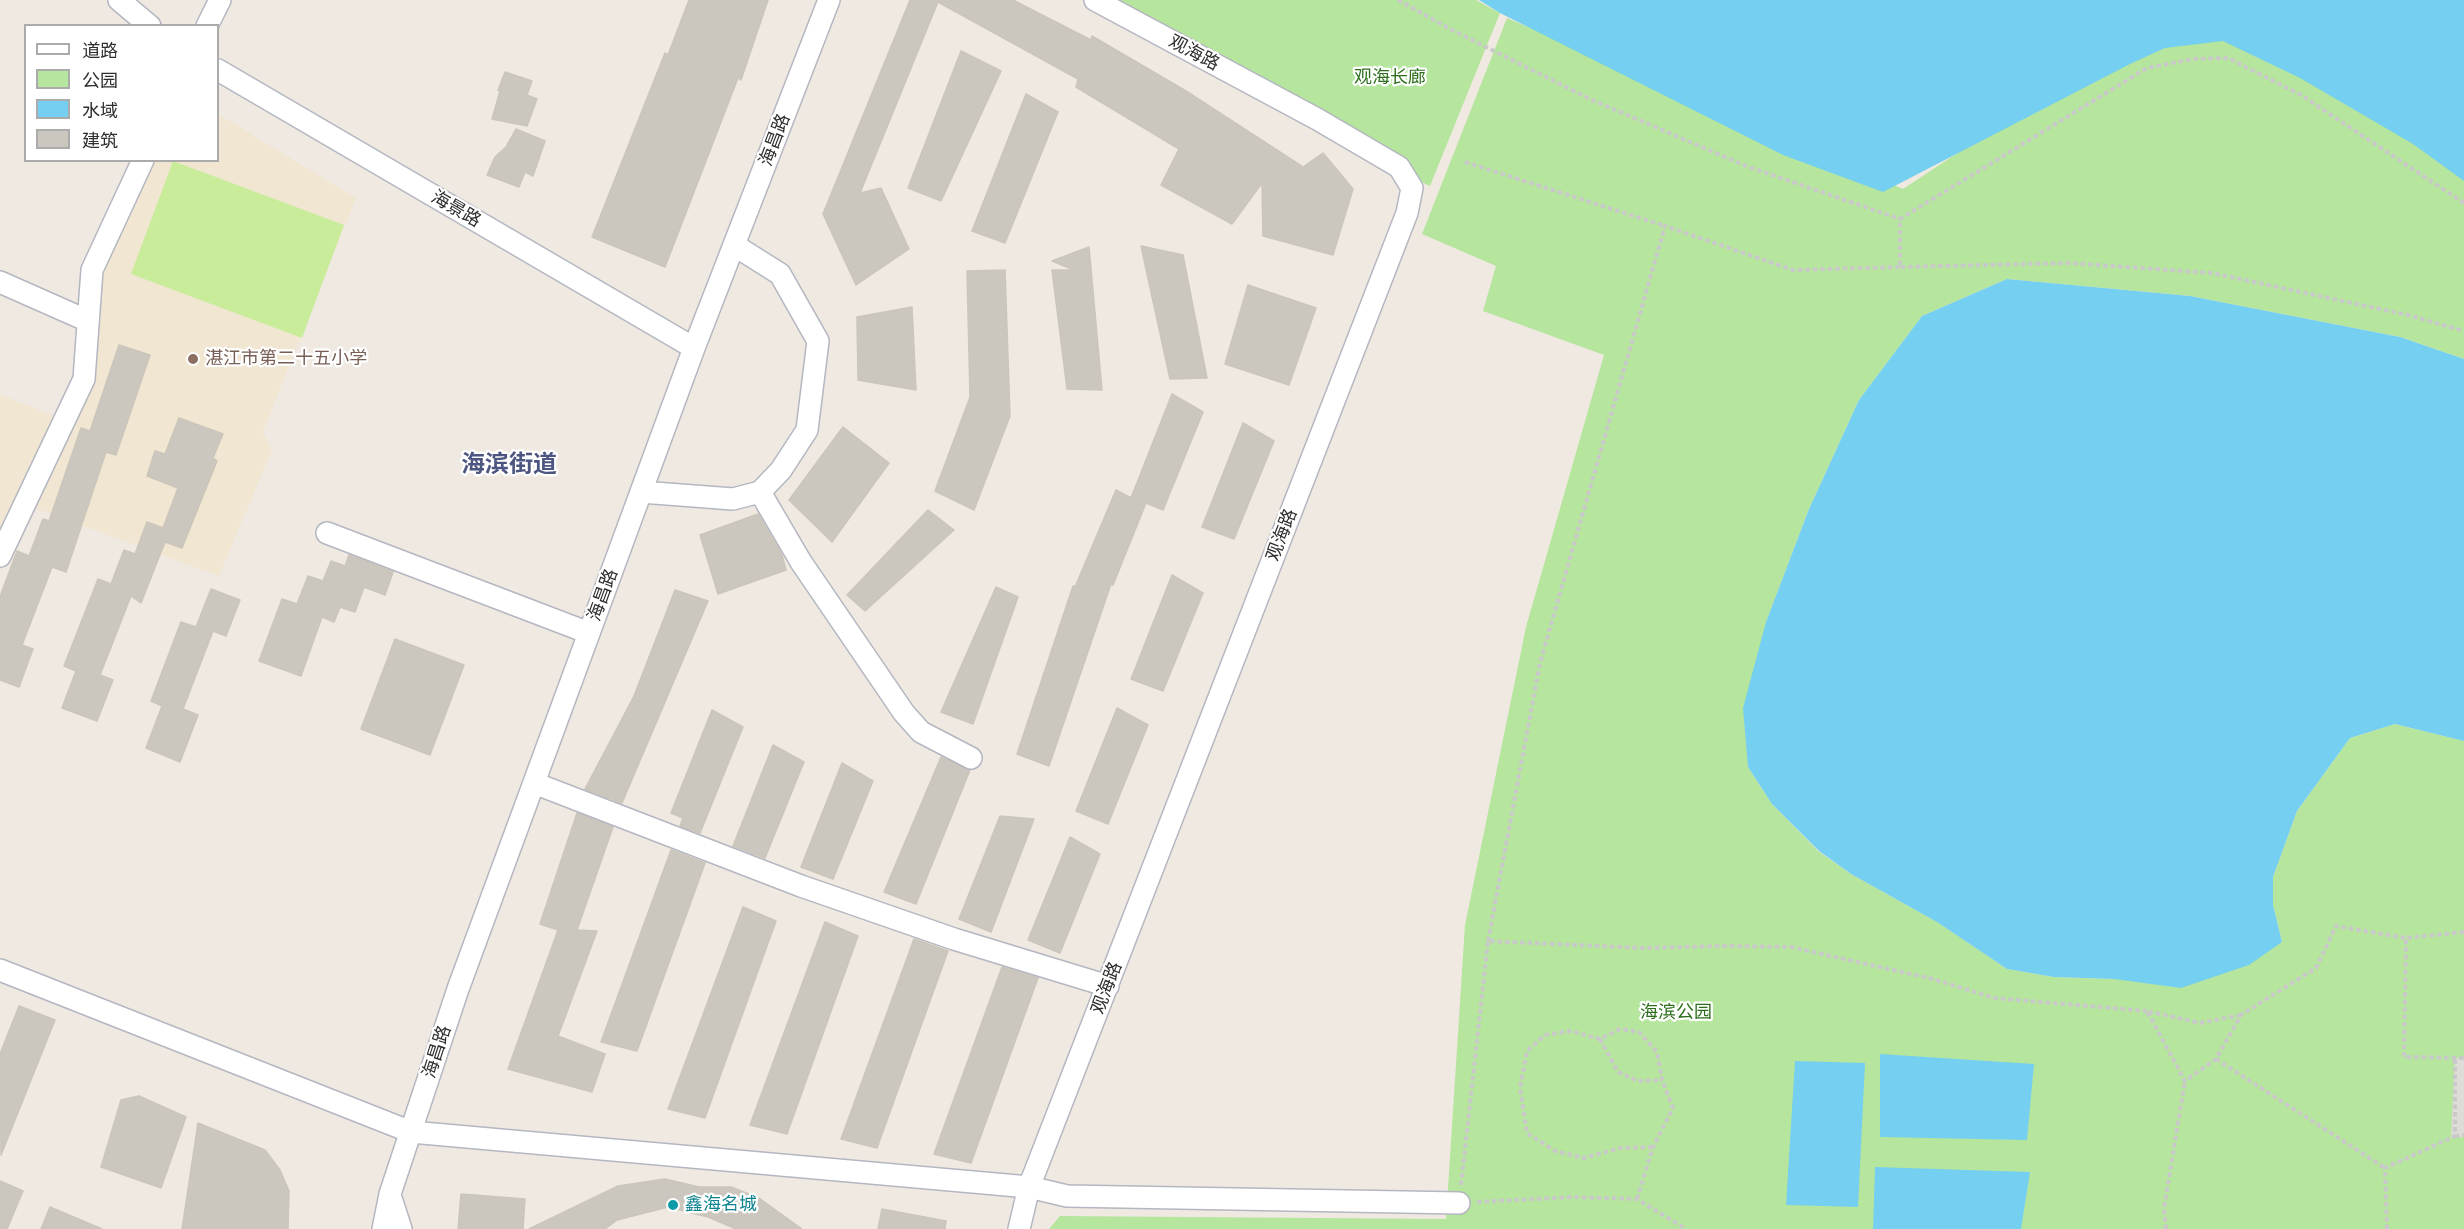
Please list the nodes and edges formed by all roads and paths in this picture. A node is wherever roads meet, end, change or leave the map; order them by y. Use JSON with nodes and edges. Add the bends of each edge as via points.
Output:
{"nodes":[{"id":1,"x":119,"y":0,"type":"edge"},
{"id":2,"x":220,"y":0,"type":"edge"},
{"id":3,"x":829,"y":0,"type":"edge"},
{"id":4,"x":1095,"y":0,"type":"edge"},
{"id":5,"x":1398,"y":0,"type":"edge"},
{"id":6,"x":148,"y":24,"type":"edge"},
{"id":7,"x":208,"y":24,"type":"edge"},
{"id":8,"x":219,"y":71,"type":"edge"},
{"id":9,"x":142,"y":162,"type":"edge"},
{"id":10,"x":1465,"y":162,"type":"dead end"},
{"id":11,"x":2464,"y":202,"type":"edge"},
{"id":12,"x":1900,"y":219,"type":"junction"},
{"id":13,"x":1665,"y":226,"type":"junction"},
{"id":14,"x":733,"y":246,"type":"junction"},
{"id":15,"x":1900,"y":267,"type":"junction"},
{"id":16,"x":0,"y":282,"type":"edge"},
{"id":17,"x":88,"y":321,"type":"junction"},
{"id":18,"x":2464,"y":331,"type":"edge"},
{"id":19,"x":694,"y":348,"type":"junction"},
{"id":20,"x":641,"y":492,"type":"junction"},
{"id":21,"x":760,"y":492,"type":"junction"},
{"id":22,"x":327,"y":533,"type":"dead end"},
{"id":23,"x":0,"y":556,"type":"edge"},
{"id":24,"x":589,"y":633,"type":"junction"},
{"id":25,"x":971,"y":758,"type":"dead end"},
{"id":26,"x":534,"y":783,"type":"junction"},
{"id":27,"x":2464,"y":933,"type":"edge"},
{"id":28,"x":2406,"y":938,"type":"junction"},
{"id":29,"x":1488,"y":941,"type":"junction"},
{"id":30,"x":0,"y":970,"type":"edge"},
{"id":31,"x":1108,"y":986,"type":"junction"},
{"id":32,"x":2147,"y":1011,"type":"junction"},
{"id":33,"x":2241,"y":1015,"type":"junction"},
{"id":34,"x":1600,"y":1039,"type":"junction"},
{"id":35,"x":2455,"y":1058,"type":"junction"},
{"id":36,"x":2464,"y":1058,"type":"edge"},
{"id":37,"x":2216,"y":1059,"type":"junction"},
{"id":38,"x":1662,"y":1080,"type":"junction"},
{"id":39,"x":2185,"y":1081,"type":"junction"},
{"id":40,"x":411,"y":1132,"type":"junction"},
{"id":41,"x":2455,"y":1136,"type":"junction"},
{"id":42,"x":2464,"y":1136,"type":"edge"},
{"id":43,"x":1653,"y":1147,"type":"junction"},
{"id":44,"x":2385,"y":1168,"type":"junction"},
{"id":45,"x":1029,"y":1187,"type":"junction"},
{"id":46,"x":390,"y":1194,"type":"junction"},
{"id":47,"x":1637,"y":1199,"type":"junction"},
{"id":48,"x":1458,"y":1203,"type":"junction"},
{"id":49,"x":383,"y":1229,"type":"edge"},
{"id":50,"x":401,"y":1229,"type":"edge"},
{"id":51,"x":1019,"y":1229,"type":"edge"},
{"id":52,"x":1686,"y":1229,"type":"edge"},
{"id":53,"x":2166,"y":1229,"type":"edge"},
{"id":54,"x":2387,"y":1229,"type":"edge"}],
"edges":[{"from":1,"to":6,"type":"street"},
{"from":2,"to":7,"type":"street"},
{"from":3,"to":14,"type":"street","name":"海昌路"},
{"from":4,"to":31,"type":"street","name":"观海路","via":[[1399,167],[1412,188],[1407,213]]},
{"from":5,"to":12,"type":"path","via":[[1590,99],[1746,166]]},
{"from":8,"to":19,"type":"street","name":"海景路"},
{"from":9,"to":17,"type":"street","via":[[92,270]]},
{"from":10,"to":13,"type":"path"},
{"from":11,"to":12,"type":"path","via":[[2301,95],[2228,58],[2193,58],[2147,68]]},
{"from":12,"to":15,"type":"path"},
{"from":13,"to":15,"type":"path","via":[[1793,270]]},
{"from":13,"to":29,"type":"path","via":[[1540,663]]},
{"from":14,"to":19,"type":"street","name":"海昌路"},
{"from":14,"to":21,"type":"street","via":[[780,274],[819,341],[807,430],[781,470]]},
{"from":15,"to":18,"type":"path","via":[[2068,263],[2212,273],[2408,315]]},
{"from":16,"to":17,"type":"street"},
{"from":17,"to":23,"type":"street","via":[[84,379]]},
{"from":19,"to":20,"type":"street","name":"海昌路"},
{"from":20,"to":21,"type":"street","via":[[733,499]]},
{"from":20,"to":24,"type":"street","name":"海昌路"},
{"from":21,"to":25,"type":"street","via":[[801,562],[904,713],[921,732]]},
{"from":22,"to":24,"type":"street"},
{"from":24,"to":26,"type":"street","name":"海昌路"},
{"from":26,"to":31,"type":"street","via":[[812,890]]},
{"from":26,"to":40,"type":"street","name":"海昌路","via":[[458,989]]},
{"from":27,"to":28,"type":"path"},
{"from":28,"to":33,"type":"path","via":[[2336,926],[2316,968]]},
{"from":28,"to":35,"type":"path","via":[[2404,1057]]},
{"from":29,"to":32,"type":"path","via":[[1643,948],[1791,947],[1933,979],[1994,998]]},
{"from":29,"to":48,"type":"path"},
{"from":30,"to":40,"type":"street"},
{"from":31,"to":45,"type":"street","name":"观海路"},
{"from":32,"to":33,"type":"path","via":[[2200,1023]]},
{"from":32,"to":39,"type":"path"},
{"from":33,"to":37,"type":"path"},
{"from":34,"to":38,"type":"path","via":[[1618,1072],[1638,1081]]},
{"from":34,"to":38,"type":"path","via":[[1620,1029],[1639,1032],[1657,1052]]},
{"from":34,"to":43,"type":"path","via":[[1571,1031],[1545,1035],[1527,1051],[1520,1088],[1527,1133],[1555,1151],[1584,1158],[1620,1148]]},
{"from":35,"to":36,"type":"path"},
{"from":35,"to":41,"type":"path"},
{"from":37,"to":39,"type":"path"},
{"from":37,"to":44,"type":"path"},
{"from":38,"to":43,"type":"path","via":[[1673,1108]]},
{"from":39,"to":53,"type":"path","via":[[2164,1208]]},
{"from":40,"to":45,"type":"street"},
{"from":40,"to":46,"type":"street","name":"海昌路"},
{"from":41,"to":42,"type":"path"},
{"from":41,"to":44,"type":"path"},
{"from":43,"to":47,"type":"path"},
{"from":44,"to":54,"type":"path"},
{"from":45,"to":48,"type":"street","via":[[1067,1196]]},
{"from":45,"to":51,"type":"street","name":"观海路"},
{"from":46,"to":49,"type":"street","name":"海昌路"},
{"from":46,"to":50,"type":"street"},
{"from":47,"to":48,"type":"path","via":[[1573,1197]]},
{"from":47,"to":52,"type":"path"}]}
